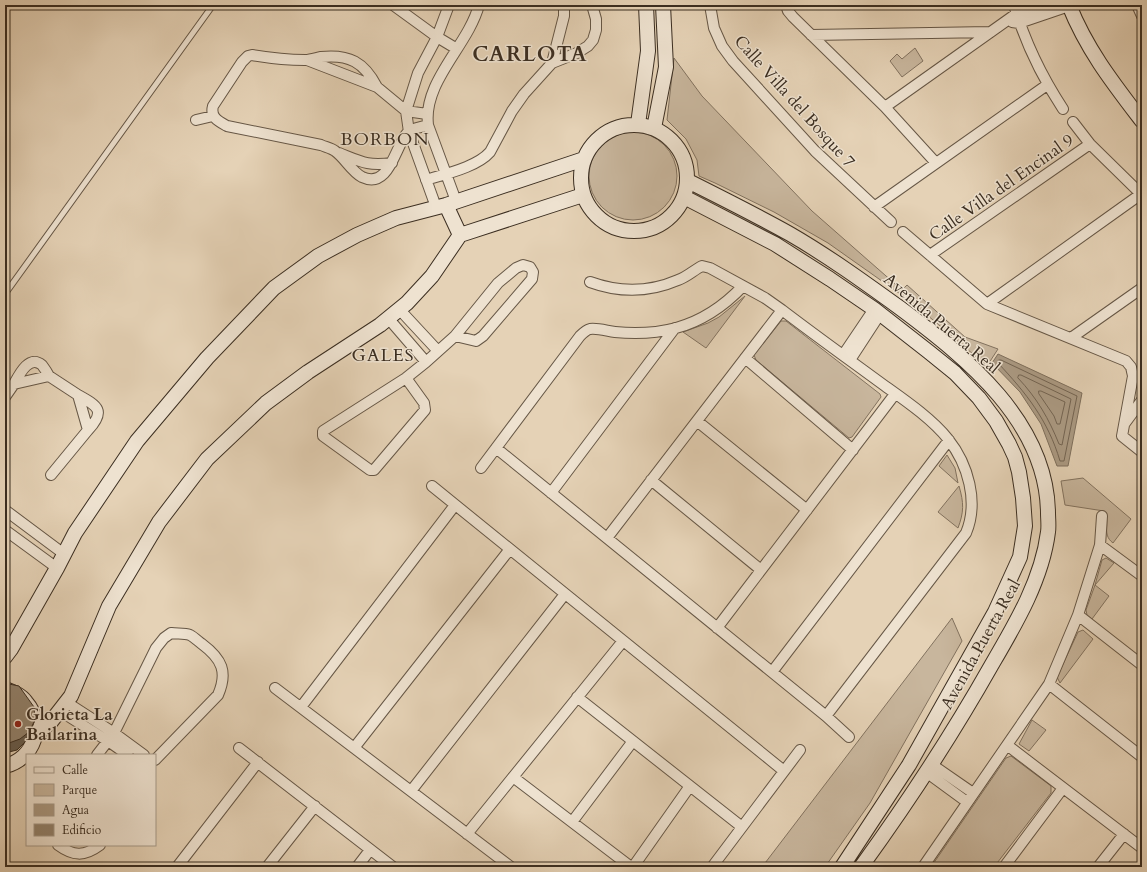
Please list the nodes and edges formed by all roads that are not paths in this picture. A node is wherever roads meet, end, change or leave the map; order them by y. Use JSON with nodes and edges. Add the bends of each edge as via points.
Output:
{"nodes":[{"id":1,"x":213,"y":5,"type":"edge"},
{"id":2,"x":394,"y":5,"type":"edge"},
{"id":3,"x":449,"y":5,"type":"edge"},
{"id":4,"x":479,"y":5,"type":"edge"},
{"id":5,"x":564,"y":5,"type":"edge"},
{"id":6,"x":592,"y":5,"type":"edge"},
{"id":7,"x":646,"y":5,"type":"edge"},
{"id":8,"x":663,"y":5,"type":"edge"},
{"id":9,"x":710,"y":5,"type":"edge"},
{"id":10,"x":786,"y":5,"type":"edge"},
{"id":11,"x":1041,"y":5,"type":"edge"},
{"id":12,"x":1137,"y":5,"type":"edge"},
{"id":13,"x":1069,"y":6,"type":"edge"},
{"id":14,"x":1016,"y":14,"type":"edge"},
{"id":15,"x":1142,"y":16,"type":"edge"},
{"id":16,"x":990,"y":32,"type":"junction"},
{"id":17,"x":811,"y":35,"type":"junction"},
{"id":18,"x":437,"y":37,"type":"junction"},
{"id":19,"x":457,"y":49,"type":"junction"},
{"id":20,"x":307,"y":60,"type":"junction"},
{"id":21,"x":552,"y":63,"type":"junction"},
{"id":22,"x":1047,"y":85,"type":"junction"},
{"id":23,"x":377,"y":87,"type":"junction"},
{"id":24,"x":885,"y":107,"type":"junction"},
{"id":25,"x":1063,"y":109,"type":"dead end"},
{"id":26,"x":406,"y":111,"type":"junction"},
{"id":27,"x":427,"y":114,"type":"junction"},
{"id":28,"x":213,"y":116,"type":"junction"},
{"id":29,"x":196,"y":120,"type":"dead end"},
{"id":30,"x":1142,"y":121,"type":"edge"},
{"id":31,"x":1073,"y":122,"type":"dead end"},
{"id":32,"x":638,"y":124,"type":"junction"},
{"id":33,"x":428,"y":125,"type":"junction"},
{"id":34,"x":654,"y":128,"type":"junction"},
{"id":35,"x":408,"y":132,"type":"junction"},
{"id":36,"x":1090,"y":144,"type":"junction"},
{"id":37,"x":335,"y":151,"type":"junction"},
{"id":38,"x":584,"y":159,"type":"junction"},
{"id":39,"x":392,"y":163,"type":"junction"},
{"id":40,"x":936,"y":164,"type":"junction"},
{"id":41,"x":445,"y":173,"type":"junction"},
{"id":42,"x":426,"y":180,"type":"junction"},
{"id":43,"x":688,"y":180,"type":"junction"},
{"id":44,"x":583,"y":194,"type":"junction"},
{"id":45,"x":1141,"y":194,"type":"edge"},
{"id":46,"x":684,"y":197,"type":"junction"},
{"id":47,"x":446,"y":204,"type":"junction"},
{"id":48,"x":874,"y":207,"type":"junction"},
{"id":49,"x":891,"y":222,"type":"dead end"},
{"id":50,"x":903,"y":232,"type":"dead end"},
{"id":51,"x":460,"y":235,"type":"junction"},
{"id":52,"x":930,"y":256,"type":"junction"},
{"id":53,"x":590,"y":282,"type":"dead end"},
{"id":54,"x":743,"y":286,"type":"junction"},
{"id":55,"x":1142,"y":288,"type":"edge"},
{"id":56,"x":5,"y":294,"type":"edge"},
{"id":57,"x":987,"y":304,"type":"junction"},
{"id":58,"x":399,"y":309,"type":"junction"},
{"id":59,"x":782,"y":310,"type":"junction"},
{"id":60,"x":877,"y":311,"type":"junction"},
{"id":61,"x":388,"y":318,"type":"junction"},
{"id":62,"x":675,"y":328,"type":"junction"},
{"id":63,"x":455,"y":336,"type":"junction"},
{"id":64,"x":1071,"y":338,"type":"junction"},
{"id":65,"x":438,"y":351,"type":"junction"},
{"id":66,"x":745,"y":358,"type":"junction"},
{"id":67,"x":847,"y":358,"type":"junction"},
{"id":68,"x":426,"y":362,"type":"junction"},
{"id":69,"x":49,"y":376,"type":"junction"},
{"id":70,"x":406,"y":378,"type":"junction"},
{"id":71,"x":14,"y":384,"type":"junction"},
{"id":72,"x":895,"y":394,"type":"junction"},
{"id":73,"x":78,"y":395,"type":"junction"},
{"id":74,"x":5,"y":397,"type":"edge"},
{"id":75,"x":1142,"y":400,"type":"edge"},
{"id":76,"x":697,"y":420,"type":"junction"},
{"id":77,"x":1124,"y":425,"type":"junction"},
{"id":78,"x":88,"y":430,"type":"junction"},
{"id":79,"x":948,"y":440,"type":"junction"},
{"id":80,"x":496,"y":448,"type":"junction"},
{"id":81,"x":853,"y":450,"type":"junction"},
{"id":82,"x":1142,"y":452,"type":"edge"},
{"id":83,"x":481,"y":468,"type":"dead end"},
{"id":84,"x":51,"y":475,"type":"dead end"},
{"id":85,"x":651,"y":480,"type":"junction"},
{"id":86,"x":432,"y":486,"type":"dead end"},
{"id":87,"x":550,"y":492,"type":"junction"},
{"id":88,"x":455,"y":505,"type":"junction"},
{"id":89,"x":5,"y":510,"type":"edge"},
{"id":90,"x":807,"y":510,"type":"junction"},
{"id":91,"x":1102,"y":516,"type":"dead end"},
{"id":92,"x":15,"y":517,"type":"junction"},
{"id":93,"x":6,"y":531,"type":"edge"},
{"id":94,"x":607,"y":538,"type":"junction"},
{"id":95,"x":1100,"y":545,"type":"junction"},
{"id":96,"x":510,"y":549,"type":"junction"},
{"id":97,"x":64,"y":554,"type":"junction"},
{"id":98,"x":58,"y":568,"type":"junction"},
{"id":99,"x":761,"y":570,"type":"junction"},
{"id":100,"x":1142,"y":576,"type":"edge"},
{"id":101,"x":565,"y":594,"type":"junction"},
{"id":102,"x":995,"y":612,"type":"junction"},
{"id":103,"x":1078,"y":615,"type":"junction"},
{"id":104,"x":1015,"y":624,"type":"junction"},
{"id":105,"x":717,"y":628,"type":"junction"},
{"id":106,"x":623,"y":641,"type":"junction"},
{"id":107,"x":5,"y":657,"type":"edge"},
{"id":108,"x":1142,"y":665,"type":"edge"},
{"id":109,"x":772,"y":672,"type":"junction"},
{"id":110,"x":1049,"y":684,"type":"junction"},
{"id":111,"x":275,"y":688,"type":"dead end"},
{"id":112,"x":5,"y":689,"type":"edge"},
{"id":113,"x":578,"y":697,"type":"junction"},
{"id":114,"x":63,"y":707,"type":"junction"},
{"id":115,"x":301,"y":707,"type":"junction"},
{"id":116,"x":826,"y":716,"type":"junction"},
{"id":117,"x":35,"y":736,"type":"junction"},
{"id":118,"x":111,"y":737,"type":"junction"},
{"id":119,"x":849,"y":737,"type":"dead end"},
{"id":120,"x":634,"y":741,"type":"junction"},
{"id":121,"x":1006,"y":745,"type":"junction"},
{"id":122,"x":239,"y":748,"type":"dead end"},
{"id":123,"x":354,"y":748,"type":"junction"},
{"id":124,"x":800,"y":750,"type":"dead end"},
{"id":125,"x":26,"y":754,"type":"edge"},
{"id":126,"x":26,"y":754,"type":"edge"},
{"id":127,"x":98,"y":754,"type":"edge"},
{"id":128,"x":127,"y":754,"type":"edge"},
{"id":129,"x":142,"y":754,"type":"edge"},
{"id":130,"x":1142,"y":757,"type":"edge"},
{"id":131,"x":156,"y":759,"type":"edge"},
{"id":132,"x":258,"y":762,"type":"junction"},
{"id":133,"x":7,"y":768,"type":"edge"},
{"id":134,"x":929,"y":768,"type":"junction"},
{"id":135,"x":784,"y":771,"type":"junction"},
{"id":136,"x":513,"y":777,"type":"junction"},
{"id":137,"x":690,"y":786,"type":"junction"},
{"id":138,"x":1063,"y":788,"type":"junction"},
{"id":139,"x":411,"y":791,"type":"junction"},
{"id":140,"x":970,"y":798,"type":"junction"},
{"id":141,"x":314,"y":806,"type":"junction"},
{"id":142,"x":572,"y":822,"type":"junction"},
{"id":143,"x":742,"y":828,"type":"junction"},
{"id":144,"x":467,"y":834,"type":"junction"},
{"id":145,"x":1124,"y":834,"type":"junction"},
{"id":146,"x":60,"y":846,"type":"edge"},
{"id":147,"x":98,"y":846,"type":"edge"},
{"id":148,"x":1142,"y":848,"type":"edge"},
{"id":149,"x":370,"y":850,"type":"junction"},
{"id":150,"x":177,"y":867,"type":"edge"},
{"id":151,"x":268,"y":867,"type":"edge"},
{"id":152,"x":357,"y":867,"type":"edge"},
{"id":153,"x":393,"y":867,"type":"edge"},
{"id":154,"x":511,"y":867,"type":"edge"},
{"id":155,"x":632,"y":867,"type":"edge"},
{"id":156,"x":712,"y":867,"type":"edge"},
{"id":157,"x":842,"y":867,"type":"edge"},
{"id":158,"x":861,"y":867,"type":"edge"},
{"id":159,"x":923,"y":867,"type":"edge"},
{"id":160,"x":1004,"y":867,"type":"edge"},
{"id":161,"x":1098,"y":867,"type":"edge"}],
"edges":[{"from":1,"to":56,"type":"lane"},
{"from":2,"to":18,"type":"street"},
{"from":3,"to":18,"type":"street"},
{"from":4,"to":19,"type":"street","via":[[472,24]]},
{"from":5,"to":21,"type":"street","via":[[564,16]]},
{"from":6,"to":21,"type":"street","via":[[596,19],[593,40],[577,53]]},
{"from":7,"to":32,"type":"main road","via":[[648,51]]},
{"from":8,"to":34,"type":"main road","via":[[666,67]]},
{"from":9,"to":48,"type":"street","name":"Calle Villa del Bosque 7","via":[[714,28],[722,46],[733,61],[815,151]]},
{"from":10,"to":17,"type":"street","via":[[788,11]]},
{"from":11,"to":14,"type":"street"},
{"from":12,"to":15,"type":"street"},
{"from":13,"to":14,"type":"street","via":[[1056,11]]},
{"from":13,"to":30,"type":"main road","via":[[1106,74]]},
{"from":14,"to":16,"type":"street"},
{"from":14,"to":22,"type":"street"},
{"from":16,"to":17,"type":"street"},
{"from":16,"to":24,"type":"street"},
{"from":17,"to":24,"type":"street"},
{"from":18,"to":19,"type":"street"},
{"from":18,"to":26,"type":"street","via":[[418,73]]},
{"from":19,"to":27,"type":"street","via":[[435,87]]},
{"from":20,"to":23,"type":"street"},
{"from":20,"to":23,"type":"street","via":[[337,56],[346,58],[366,70]]},
{"from":20,"to":28,"type":"street","via":[[248,56],[213,106]]},
{"from":21,"to":41,"type":"street","via":[[512,111],[490,152],[468,166]]},
{"from":22,"to":25,"type":"street"},
{"from":22,"to":40,"type":"street"},
{"from":23,"to":26,"type":"street"},
{"from":24,"to":40,"type":"street"},
{"from":26,"to":27,"type":"street"},
{"from":26,"to":35,"type":"street"},
{"from":27,"to":33,"type":"street"},
{"from":28,"to":29,"type":"street"},
{"from":28,"to":37,"type":"street","via":[[227,126],[321,145]]},
{"from":31,"to":36,"type":"street","name":"Calle Villa del Encinal 9"},
{"from":32,"to":34,"type":"main road"},
{"from":32,"to":38,"type":"main road","via":[[621,126],[605,133],[592,144]]},
{"from":33,"to":35,"type":"street"},
{"from":33,"to":41,"type":"street"},
{"from":34,"to":43,"type":"main road","via":[[668,136],[679,149],[686,164]]},
{"from":35,"to":39,"type":"street"},
{"from":35,"to":42,"type":"street"},
{"from":36,"to":45,"type":"street","name":"Calle Villa del Encinal 9"},
{"from":36,"to":52,"type":"street","name":"Calle Villa del Encinal 9"},
{"from":37,"to":39,"type":"street","via":[[364,163]]},
{"from":37,"to":39,"type":"street","via":[[351,168],[366,178],[377,178]]},
{"from":38,"to":44,"type":"main road","via":[[581,177]]},
{"from":38,"to":47,"type":"main road"},
{"from":40,"to":48,"type":"street"},
{"from":41,"to":42,"type":"street"},
{"from":41,"to":47,"type":"street"},
{"from":42,"to":47,"type":"street"},
{"from":43,"to":46,"type":"main road"},
{"from":43,"to":104,"type":"main road","name":"Avenida Puerta Real","via":[[788,233],[859,278],[964,360],[1014,414],[1032,445],[1042,470],[1048,502],[1048,531],[1039,573]]},
{"from":44,"to":46,"type":"main road","via":[[592,211],[606,223],[624,230],[642,231],[660,225],[670,217]]},
{"from":44,"to":51,"type":"main road"},
{"from":45,"to":57,"type":"street","name":"Calle Villa del Encinal 9"},
{"from":46,"to":60,"type":"main road","name":"Avenida Puerta Real","via":[[775,244]]},
{"from":47,"to":51,"type":"main road"},
{"from":47,"to":97,"type":"main road","via":[[396,218],[357,235],[318,256],[274,288],[207,358],[137,442],[75,533]]},
{"from":48,"to":49,"type":"street","name":"Calle Villa del Bosque 7"},
{"from":50,"to":52,"type":"street","name":"Calle Villa del Encinal 9"},
{"from":51,"to":58,"type":"main road","via":[[432,276],[407,304]]},
{"from":52,"to":57,"type":"street","name":"Calle Villa del Encinal 9"},
{"from":53,"to":54,"type":"street","via":[[619,290],[654,288],[678,280],[702,266]]},
{"from":54,"to":59,"type":"street"},
{"from":54,"to":62,"type":"street","via":[[721,306]]},
{"from":55,"to":64,"type":"street"},
{"from":57,"to":64,"type":"street","name":"Calle Villa del Encinal 9"},
{"from":58,"to":61,"type":"main road"},
{"from":58,"to":65,"type":"street"},
{"from":59,"to":66,"type":"street"},
{"from":59,"to":67,"type":"street"},
{"from":60,"to":67,"type":"street"},
{"from":60,"to":102,"type":"main road","name":"Avenida Puerta Real","via":[[955,373],[979,398],[996,420],[1015,457],[1023,498],[1025,526],[1020,557]]},
{"from":61,"to":68,"type":"street"},
{"from":61,"to":114,"type":"main road","via":[[266,403],[207,459],[159,522],[109,606],[71,696]]},
{"from":62,"to":80,"type":"street","via":[[632,333],[587,330]]},
{"from":62,"to":87,"type":"street"},
{"from":63,"to":63,"type":"street","via":[[473,341],[480,339],[532,279],[533,272],[530,267],[520,266],[504,278]]},
{"from":63,"to":65,"type":"street"},
{"from":64,"to":77,"type":"street","name":"Calle Villa del Encinal 9","via":[[1119,357],[1131,367],[1133,376]]},
{"from":65,"to":68,"type":"street"},
{"from":66,"to":76,"type":"street"},
{"from":66,"to":81,"type":"street"},
{"from":67,"to":72,"type":"street"},
{"from":68,"to":70,"type":"street"},
{"from":69,"to":71,"type":"street"},
{"from":69,"to":71,"type":"street","via":[[39,363],[30,363],[22,370]]},
{"from":69,"to":73,"type":"street"},
{"from":70,"to":70,"type":"street","via":[[323,432],[323,436],[370,470],[374,470],[425,410],[424,403]]},
{"from":71,"to":74,"type":"street"},
{"from":72,"to":79,"type":"street","via":[[930,421]]},
{"from":72,"to":81,"type":"street"},
{"from":73,"to":78,"type":"street"},
{"from":73,"to":78,"type":"street","via":[[92,403],[98,411],[98,418]]},
{"from":75,"to":77,"type":"street"},
{"from":76,"to":85,"type":"street"},
{"from":76,"to":90,"type":"street"},
{"from":77,"to":82,"type":"street","via":[[1123,438]]},
{"from":78,"to":84,"type":"street"},
{"from":79,"to":109,"type":"street"},
{"from":79,"to":116,"type":"street","via":[[960,459],[972,497],[972,512],[966,533]]},
{"from":80,"to":83,"type":"street"},
{"from":80,"to":87,"type":"street"},
{"from":81,"to":90,"type":"street"},
{"from":85,"to":94,"type":"street"},
{"from":85,"to":99,"type":"street"},
{"from":86,"to":88,"type":"street"},
{"from":87,"to":94,"type":"street"},
{"from":88,"to":96,"type":"street"},
{"from":88,"to":115,"type":"street"},
{"from":89,"to":92,"type":"street"},
{"from":90,"to":99,"type":"street"},
{"from":91,"to":95,"type":"street"},
{"from":92,"to":93,"type":"street"},
{"from":92,"to":97,"type":"street"},
{"from":93,"to":98,"type":"street"},
{"from":94,"to":105,"type":"street"},
{"from":95,"to":100,"type":"street"},
{"from":95,"to":103,"type":"street"},
{"from":96,"to":101,"type":"street"},
{"from":96,"to":123,"type":"street"},
{"from":97,"to":98,"type":"main road"},
{"from":98,"to":107,"type":"main road"},
{"from":99,"to":105,"type":"street"},
{"from":101,"to":106,"type":"street"},
{"from":101,"to":139,"type":"street"},
{"from":102,"to":104,"type":"main road"},
{"from":102,"to":157,"type":"main road","name":"Avenida Puerta Real","via":[[909,765]]},
{"from":103,"to":108,"type":"street"},
{"from":103,"to":110,"type":"street"},
{"from":104,"to":134,"type":"main road","name":"Avenida Puerta Real"},
{"from":105,"to":109,"type":"street"},
{"from":106,"to":113,"type":"street"},
{"from":106,"to":135,"type":"street"},
{"from":109,"to":116,"type":"street"},
{"from":110,"to":121,"type":"street"},
{"from":110,"to":130,"type":"street"},
{"from":111,"to":115,"type":"street"},
{"from":112,"to":117,"type":"main road","via":[[16,693],[33,711]]},
{"from":113,"to":120,"type":"street"},
{"from":113,"to":136,"type":"street"},
{"from":114,"to":117,"type":"main road"},
{"from":114,"to":118,"type":"street"},
{"from":115,"to":123,"type":"street"},
{"from":116,"to":119,"type":"street"},
{"from":117,"to":126,"type":"main road"},
{"from":118,"to":127,"type":"street"},
{"from":118,"to":128,"type":"street"},
{"from":118,"to":129,"type":"street"},
{"from":118,"to":131,"type":"street","via":[[156,648],[171,634],[190,635],[216,657],[222,668],[222,686],[218,695]]},
{"from":120,"to":137,"type":"street"},
{"from":120,"to":142,"type":"street"},
{"from":121,"to":138,"type":"street"},
{"from":121,"to":140,"type":"street"},
{"from":122,"to":132,"type":"street"},
{"from":123,"to":139,"type":"street"},
{"from":124,"to":135,"type":"street"},
{"from":125,"to":133,"type":"main road"},
{"from":132,"to":141,"type":"street"},
{"from":132,"to":150,"type":"street"},
{"from":134,"to":140,"type":"street"},
{"from":134,"to":158,"type":"main road","name":"Avenida Puerta Real"},
{"from":135,"to":143,"type":"street"},
{"from":136,"to":142,"type":"street"},
{"from":136,"to":144,"type":"street"},
{"from":137,"to":143,"type":"street"},
{"from":137,"to":155,"type":"street"},
{"from":138,"to":145,"type":"street"},
{"from":138,"to":160,"type":"street"},
{"from":139,"to":144,"type":"street"},
{"from":140,"to":159,"type":"street"},
{"from":141,"to":149,"type":"street"},
{"from":141,"to":151,"type":"street"},
{"from":142,"to":155,"type":"street"},
{"from":143,"to":156,"type":"street"},
{"from":144,"to":154,"type":"street"},
{"from":145,"to":148,"type":"street"},
{"from":145,"to":161,"type":"street"},
{"from":146,"to":147,"type":"street","via":[[72,854],[88,852]]},
{"from":149,"to":152,"type":"street"},
{"from":149,"to":153,"type":"street"}]}
